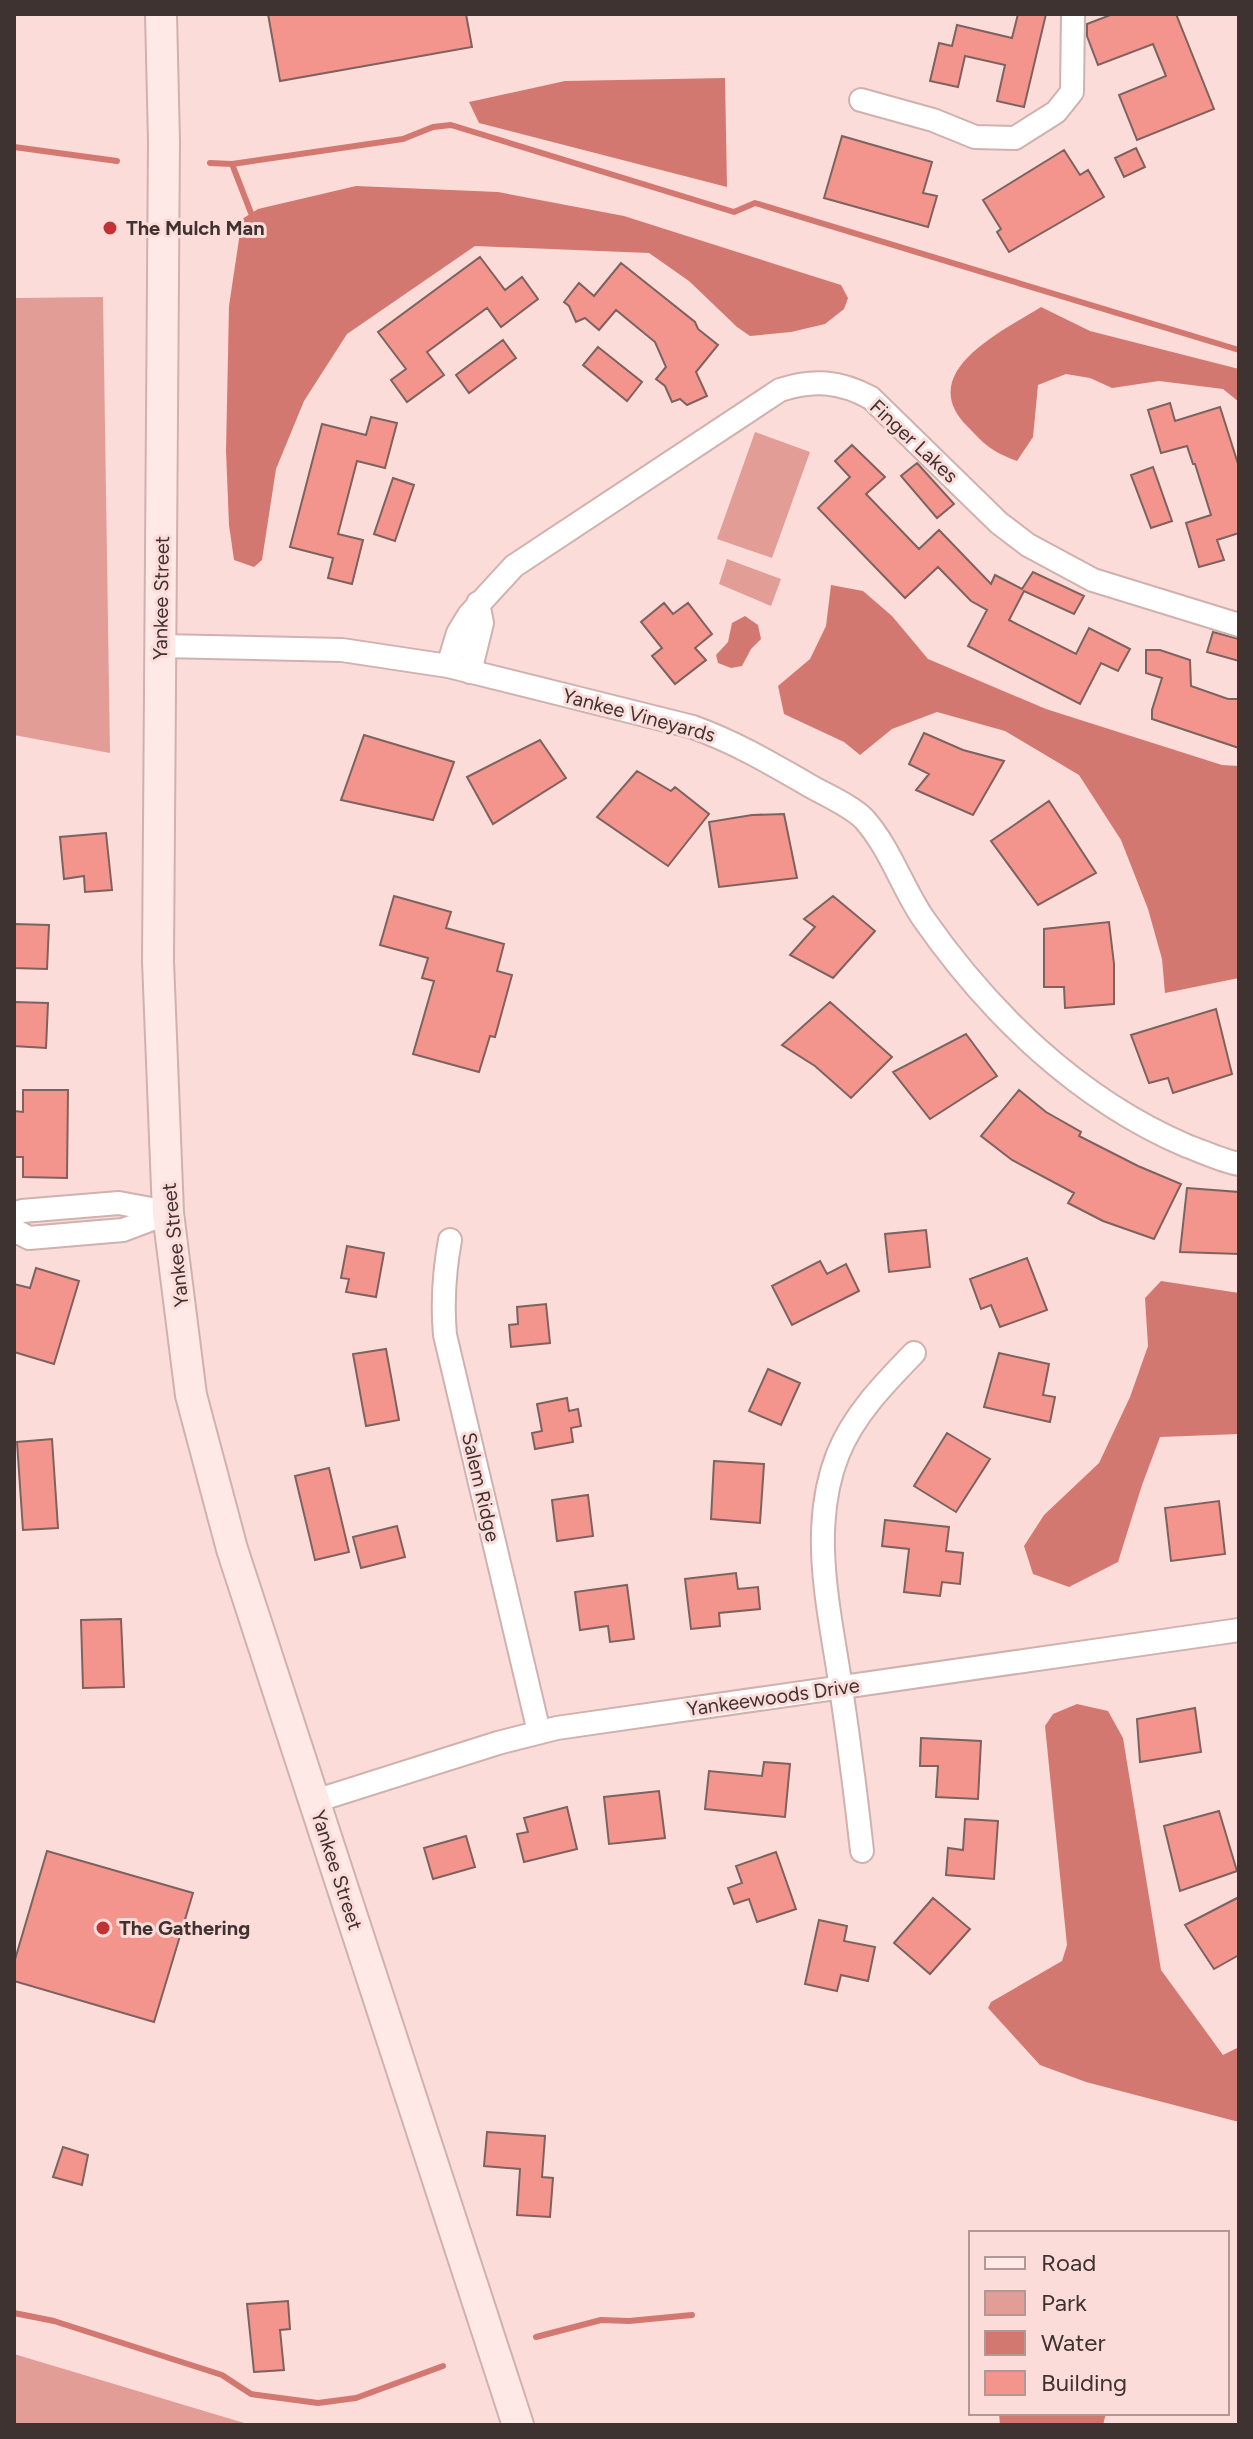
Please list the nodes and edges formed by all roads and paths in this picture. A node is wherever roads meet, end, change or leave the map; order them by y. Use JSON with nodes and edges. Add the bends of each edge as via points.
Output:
{"nodes":[{"id":1,"x":161,"y":14,"type":"edge"},
{"id":2,"x":1073,"y":14,"type":"edge"},
{"id":3,"x":861,"y":100,"type":"dead end"},
{"id":4,"x":478,"y":603,"type":"junction"},
{"id":5,"x":1239,"y":625,"type":"edge"},
{"id":6,"x":160,"y":646,"type":"junction"},
{"id":7,"x":448,"y":666,"type":"junction"},
{"id":8,"x":470,"y":672,"type":"junction"},
{"id":9,"x":1239,"y":1164,"type":"edge"},
{"id":10,"x":168,"y":1213,"type":"junction"},
{"id":11,"x":14,"y":1214,"type":"edge"},
{"id":12,"x":14,"y":1230,"type":"edge"},
{"id":13,"x":450,"y":1240,"type":"dead end"},
{"id":14,"x":914,"y":1353,"type":"dead end"},
{"id":15,"x":1239,"y":1630,"type":"edge"},
{"id":16,"x":841,"y":1688,"type":"junction"},
{"id":17,"x":539,"y":1732,"type":"junction"},
{"id":18,"x":315,"y":1801,"type":"junction"},
{"id":19,"x":862,"y":1851,"type":"dead end"},
{"id":20,"x":518,"y":2425,"type":"edge"}],
"edges":[{"from":1,"to":6,"type":"street","name":"Yankee Street"},
{"from":2,"to":3,"type":"street","via":[[1072,92],[1056,112],[1015,138],[975,137]]},
{"from":4,"to":5,"type":"street","name":"Finger Lakes","via":[[514,566],[659,469],[780,390],[817,381],[871,398],[999,523],[1059,564],[1093,580]]},
{"from":4,"to":7,"type":"street","name":"Finger Lakes","via":[[458,633]]},
{"from":4,"to":8,"type":"street","via":[[482,623]]},
{"from":6,"to":7,"type":"street","name":"Yankee Vineyards","via":[[342,650]]},
{"from":6,"to":10,"type":"street","name":"Yankee Street","via":[[158,961]]},
{"from":7,"to":8,"type":"street","name":"Yankee Vineyards"},
{"from":8,"to":9,"type":"street","name":"Yankee Vineyards","via":[[730,740],[862,818],[930,927],[973,983],[1042,1055],[1130,1118]]},
{"from":10,"to":11,"type":"street","via":[[119,1203]]},
{"from":10,"to":12,"type":"street","via":[[123,1230],[29,1238]]},
{"from":10,"to":18,"type":"street","name":"Yankee Street","via":[[191,1395],[232,1549]]},
{"from":13,"to":17,"type":"street","name":"Salem Ridge","via":[[443,1275],[445,1335]]},
{"from":14,"to":16,"type":"street","via":[[857,1417],[829,1480],[822,1538]]},
{"from":15,"to":16,"type":"street","name":"Yankeewoods Drive"},
{"from":16,"to":17,"type":"street","name":"Yankeewoods Drive"},
{"from":16,"to":19,"type":"street"},
{"from":17,"to":18,"type":"street","name":"Yankeewoods Drive"},
{"from":18,"to":20,"type":"street","name":"Yankee Street"}]}
